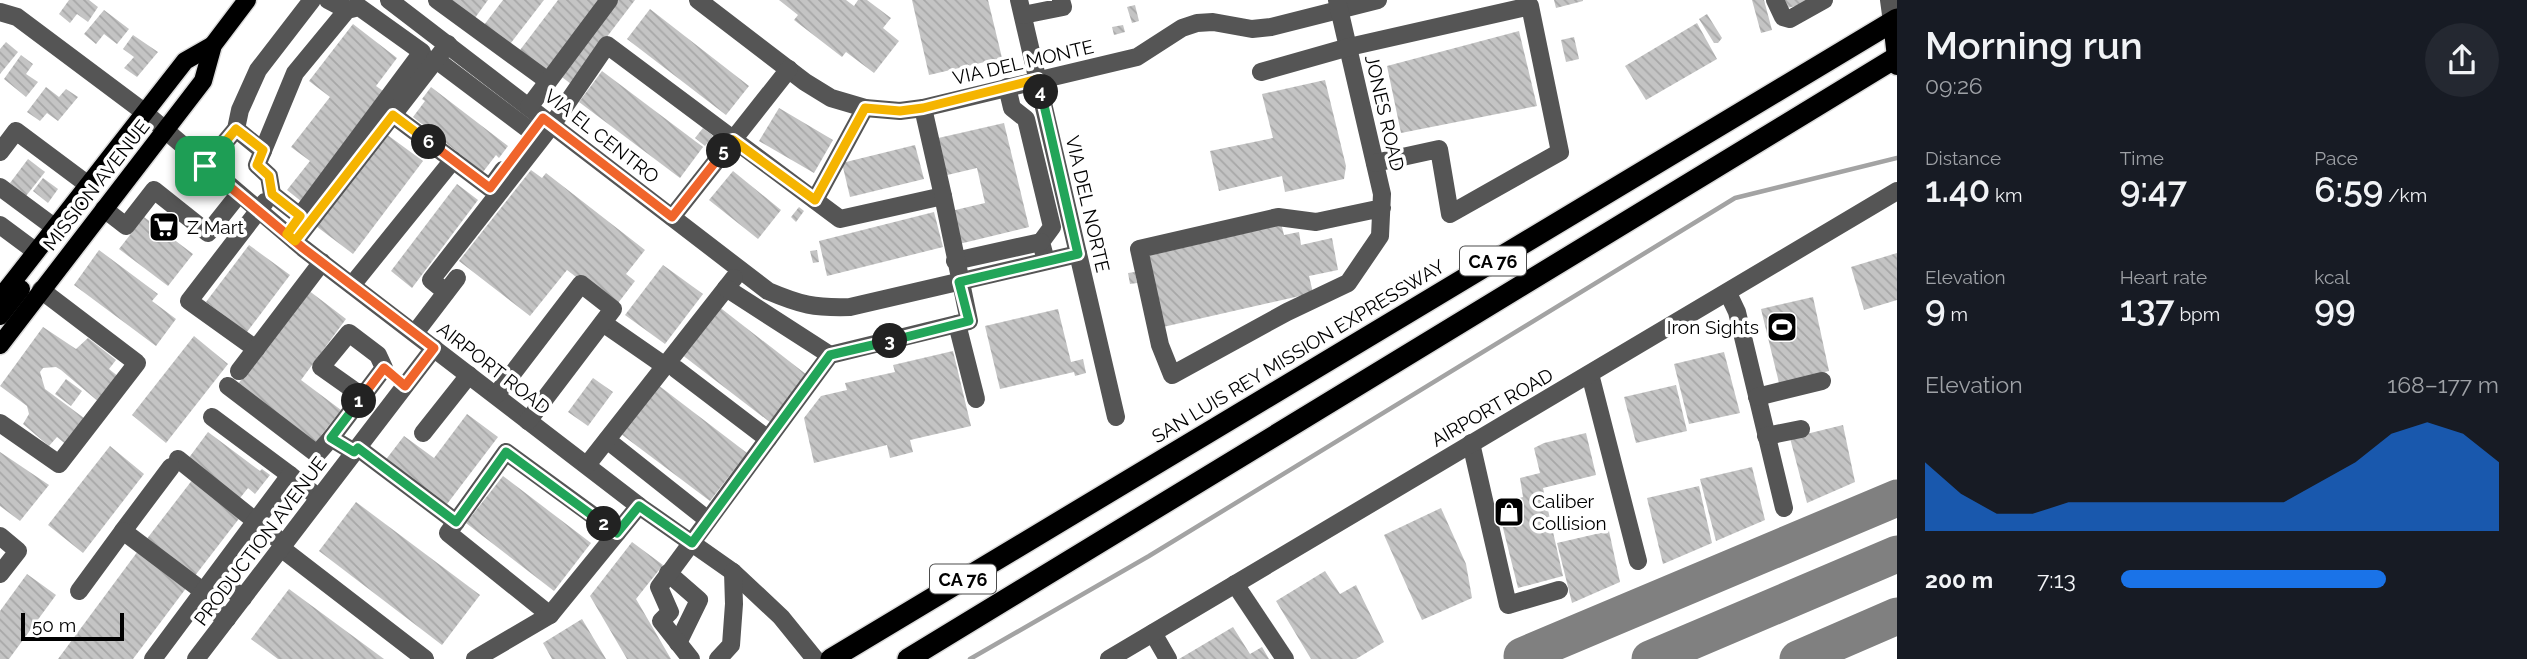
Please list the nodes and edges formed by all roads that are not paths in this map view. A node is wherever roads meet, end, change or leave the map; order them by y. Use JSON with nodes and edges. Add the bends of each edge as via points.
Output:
{"nodes":[{"id":1,"x":247,"y":0,"type":"edge"},
{"id":2,"x":312,"y":0,"type":"edge"},
{"id":3,"x":328,"y":0,"type":"edge"},
{"id":4,"x":389,"y":0,"type":"edge"},
{"id":5,"x":437,"y":0,"type":"edge"},
{"id":6,"x":609,"y":0,"type":"edge"},
{"id":7,"x":698,"y":0,"type":"edge"},
{"id":8,"x":1061,"y":0,"type":"edge"},
{"id":9,"x":1378,"y":0,"type":"edge"},
{"id":10,"x":1775,"y":0,"type":"edge"},
{"id":11,"x":1824,"y":0,"type":"edge"},
{"id":12,"x":1889,"y":0,"type":"edge"},
{"id":13,"x":1338,"y":6,"type":"edge"},
{"id":14,"x":363,"y":7,"type":"edge"},
{"id":15,"x":1021,"y":8,"type":"edge"},
{"id":16,"x":0,"y":12,"type":"edge"},
{"id":17,"x":1895,"y":20,"type":"edge"},
{"id":18,"x":440,"y":39,"type":"junction"},
{"id":19,"x":213,"y":45,"type":"junction"},
{"id":20,"x":1349,"y":47,"type":"junction"},
{"id":21,"x":428,"y":55,"type":"junction"},
{"id":22,"x":269,"y":56,"type":"junction"},
{"id":23,"x":1897,"y":57,"type":"edge"},
{"id":24,"x":1897,"y":66,"type":"edge"},
{"id":25,"x":789,"y":69,"type":"junction"},
{"id":26,"x":1261,"y":72,"type":"dead end"},
{"id":27,"x":295,"y":73,"type":"junction"},
{"id":28,"x":1038,"y":79,"type":"junction"},
{"id":29,"x":548,"y":81,"type":"junction"},
{"id":30,"x":1007,"y":87,"type":"junction"},
{"id":31,"x":865,"y":108,"type":"junction"},
{"id":32,"x":923,"y":108,"type":"junction"},
{"id":33,"x":144,"y":112,"type":"junction"},
{"id":34,"x":393,"y":115,"type":"junction"},
{"id":35,"x":539,"y":120,"type":"junction"},
{"id":36,"x":236,"y":129,"type":"junction"},
{"id":37,"x":164,"y":131,"type":"junction"},
{"id":38,"x":733,"y":140,"type":"junction"},
{"id":39,"x":263,"y":150,"type":"junction"},
{"id":40,"x":0,"y":152,"type":"edge"},
{"id":41,"x":453,"y":160,"type":"junction"},
{"id":42,"x":1375,"y":163,"type":"junction"},
{"id":43,"x":205,"y":166,"type":"junction"},
{"id":44,"x":87,"y":184,"type":"junction"},
{"id":45,"x":0,"y":187,"type":"edge"},
{"id":46,"x":1897,"y":191,"type":"edge"},
{"id":47,"x":239,"y":194,"type":"junction"},
{"id":48,"x":272,"y":194,"type":"junction"},
{"id":49,"x":943,"y":196,"type":"junction"},
{"id":50,"x":815,"y":200,"type":"junction"},
{"id":51,"x":1381,"y":208,"type":"junction"},
{"id":52,"x":104,"y":209,"type":"junction"},
{"id":53,"x":258,"y":210,"type":"junction"},
{"id":54,"x":300,"y":216,"type":"junction"},
{"id":55,"x":672,"y":217,"type":"junction"},
{"id":56,"x":0,"y":225,"type":"edge"},
{"id":57,"x":54,"y":227,"type":"junction"},
{"id":58,"x":291,"y":237,"type":"junction"},
{"id":59,"x":1041,"y":242,"type":"junction"},
{"id":60,"x":35,"y":251,"type":"junction"},
{"id":61,"x":1078,"y":254,"type":"junction"},
{"id":62,"x":955,"y":261,"type":"junction"},
{"id":63,"x":1046,"y":261,"type":"junction"},
{"id":64,"x":322,"y":262,"type":"junction"},
{"id":65,"x":740,"y":270,"type":"junction"},
{"id":66,"x":959,"y":282,"type":"junction"},
{"id":67,"x":352,"y":285,"type":"junction"},
{"id":68,"x":726,"y":288,"type":"junction"},
{"id":69,"x":41,"y":290,"type":"junction"},
{"id":70,"x":1728,"y":293,"type":"junction"},
{"id":71,"x":0,"y":298,"type":"edge"},
{"id":72,"x":0,"y":316,"type":"edge"},
{"id":73,"x":603,"y":323,"type":"junction"},
{"id":74,"x":957,"y":324,"type":"junction"},
{"id":75,"x":415,"y":333,"type":"junction"},
{"id":76,"x":0,"y":345,"type":"edge"},
{"id":77,"x":434,"y":348,"type":"junction"},
{"id":78,"x":256,"y":349,"type":"junction"},
{"id":79,"x":830,"y":355,"type":"junction"},
{"id":80,"x":671,"y":367,"type":"junction"},
{"id":81,"x":384,"y":368,"type":"junction"},
{"id":82,"x":240,"y":371,"type":"dead end"},
{"id":83,"x":1590,"y":374,"type":"junction"},
{"id":84,"x":469,"y":375,"type":"junction"},
{"id":85,"x":1822,"y":381,"type":"dead end"},
{"id":86,"x":228,"y":386,"type":"dead end"},
{"id":87,"x":405,"y":386,"type":"junction"},
{"id":88,"x":496,"y":395,"type":"junction"},
{"id":89,"x":362,"y":396,"type":"junction"},
{"id":90,"x":1757,"y":397,"type":"junction"},
{"id":91,"x":976,"y":399,"type":"dead end"},
{"id":92,"x":212,"y":417,"type":"dead end"},
{"id":93,"x":1116,"y":417,"type":"dead end"},
{"id":94,"x":528,"y":421,"type":"junction"},
{"id":95,"x":0,"y":423,"type":"edge"},
{"id":96,"x":1801,"y":429,"type":"dead end"},
{"id":97,"x":423,"y":433,"type":"dead end"},
{"id":98,"x":1766,"y":436,"type":"junction"},
{"id":99,"x":331,"y":438,"type":"junction"},
{"id":100,"x":768,"y":439,"type":"junction"},
{"id":101,"x":607,"y":440,"type":"junction"},
{"id":102,"x":1471,"y":443,"type":"junction"},
{"id":103,"x":356,"y":450,"type":"junction"},
{"id":104,"x":587,"y":465,"type":"junction"},
{"id":105,"x":290,"y":475,"type":"junction"},
{"id":106,"x":320,"y":498,"type":"junction"},
{"id":107,"x":639,"y":506,"type":"junction"},
{"id":108,"x":1784,"y":508,"type":"dead end"},
{"id":109,"x":257,"y":520,"type":"junction"},
{"id":110,"x":708,"y":520,"type":"junction"},
{"id":111,"x":456,"y":522,"type":"junction"},
{"id":112,"x":123,"y":531,"type":"junction"},
{"id":113,"x":617,"y":533,"type":"junction"},
{"id":114,"x":0,"y":537,"type":"edge"},
{"id":115,"x":692,"y":543,"type":"junction"},
{"id":116,"x":282,"y":546,"type":"junction"},
{"id":117,"x":1637,"y":561,"type":"dead end"},
{"id":118,"x":733,"y":572,"type":"junction"},
{"id":119,"x":668,"y":573,"type":"junction"},
{"id":120,"x":0,"y":574,"type":"edge"},
{"id":121,"x":1235,"y":584,"type":"junction"},
{"id":122,"x":206,"y":589,"type":"junction"},
{"id":123,"x":1559,"y":590,"type":"dead end"},
{"id":124,"x":79,"y":591,"type":"dead end"},
{"id":125,"x":243,"y":598,"type":"junction"},
{"id":126,"x":550,"y":615,"type":"junction"},
{"id":127,"x":227,"y":619,"type":"junction"},
{"id":128,"x":1153,"y":633,"type":"junction"},
{"id":129,"x":678,"y":643,"type":"junction"},
{"id":130,"x":153,"y":659,"type":"edge"},
{"id":131,"x":196,"y":659,"type":"edge"},
{"id":132,"x":425,"y":659,"type":"edge"},
{"id":133,"x":475,"y":659,"type":"edge"},
{"id":134,"x":691,"y":659,"type":"edge"},
{"id":135,"x":718,"y":659,"type":"edge"},
{"id":136,"x":815,"y":659,"type":"edge"},
{"id":137,"x":831,"y":659,"type":"edge"},
{"id":138,"x":908,"y":659,"type":"edge"},
{"id":139,"x":1109,"y":659,"type":"edge"},
{"id":140,"x":1168,"y":659,"type":"edge"},
{"id":141,"x":1285,"y":659,"type":"edge"}],
"edges":[{"from":1,"to":19,"type":"main road","name":"MISSION AVENUE"},
{"from":2,"to":22,"type":"street"},
{"from":3,"to":14,"type":"street"},
{"from":4,"to":18,"type":"street","name":"VIA EL CENTRO"},
{"from":5,"to":29,"type":"street"},
{"from":6,"to":29,"type":"street"},
{"from":7,"to":25,"type":"street","name":"VIA DEL MONTE"},
{"from":8,"to":15,"type":"street","via":[[1063,7]]},
{"from":9,"to":13,"type":"street","name":"VIA DEL MONTE"},
{"from":10,"to":11,"type":"street","via":[[1783,17],[1790,19]]},
{"from":12,"to":17,"type":"street"},
{"from":13,"to":20,"type":"street","name":"JONES ROAD"},
{"from":13,"to":28,"type":"street","name":"VIA DEL MONTE","via":[[1271,27],[1197,23],[1137,57]]},
{"from":14,"to":21,"type":"street"},
{"from":14,"to":27,"type":"street"},
{"from":15,"to":28,"type":"street","name":"VIA DEL NORTE"},
{"from":16,"to":33,"type":"street","name":"AIRPORT ROAD","via":[[17,17]]},
{"from":17,"to":23,"type":"main road"},
{"from":17,"to":137,"type":"highway","name":"SAN LUIS REY MISSION EXPRESSWAY","number":"CA 76"},
{"from":18,"to":21,"type":"street"},
{"from":18,"to":35,"type":"street","name":"VIA EL CENTRO"},
{"from":19,"to":33,"type":"main road","name":"MISSION AVENUE","via":[[185,61]]},
{"from":19,"to":37,"type":"main road","name":"MISSION AVENUE","via":[[203,81]]},
{"from":20,"to":26,"type":"street"},
{"from":20,"to":42,"type":"street","name":"JONES ROAD"},
{"from":20,"to":42,"type":"street","via":[[1531,6],[1560,152],[1450,214],[1439,149]]},
{"from":21,"to":34,"type":"street"},
{"from":21,"to":35,"type":"street"},
{"from":21,"to":54,"type":"street"},
{"from":22,"to":27,"type":"street"},
{"from":22,"to":36,"type":"street","via":[[258,70]]},
{"from":23,"to":24,"type":"main road"},
{"from":23,"to":138,"type":"highway","number":"CA 76"},
{"from":25,"to":31,"type":"street","name":"VIA DEL MONTE","via":[[831,98]]},
{"from":25,"to":38,"type":"street"},
{"from":27,"to":39,"type":"street"},
{"from":28,"to":30,"type":"street","name":"VIA DEL MONTE"},
{"from":28,"to":61,"type":"street","name":"VIA DEL NORTE"},
{"from":29,"to":35,"type":"street"},
{"from":30,"to":32,"type":"street","name":"VIA DEL MONTE"},
{"from":30,"to":59,"type":"street","via":[[1012,108],[1026,119],[1052,227]]},
{"from":31,"to":32,"type":"street","name":"VIA DEL MONTE"},
{"from":31,"to":50,"type":"street"},
{"from":32,"to":49,"type":"street"},
{"from":33,"to":37,"type":"street","name":"AIRPORT ROAD"},
{"from":33,"to":44,"type":"main road","name":"MISSION AVENUE"},
{"from":34,"to":41,"type":"street"},
{"from":34,"to":58,"type":"street"},
{"from":35,"to":38,"type":"street","via":[[607,45]]},
{"from":35,"to":41,"type":"street","via":[[490,188]]},
{"from":35,"to":55,"type":"street","name":"VIA EL CENTRO"},
{"from":35,"to":75,"type":"street","via":[[431,280],[452,285]]},
{"from":36,"to":39,"type":"street"},
{"from":36,"to":43,"type":"street"},
{"from":37,"to":43,"type":"street","name":"AIRPORT ROAD"},
{"from":37,"to":52,"type":"main road","name":"MISSION AVENUE"},
{"from":38,"to":50,"type":"street"},
{"from":38,"to":55,"type":"street"},
{"from":39,"to":48,"type":"street","via":[[257,165],[269,176]]},
{"from":40,"to":44,"type":"street","via":[[16,131]]},
{"from":41,"to":67,"type":"street"},
{"from":42,"to":51,"type":"street","name":"JONES ROAD"},
{"from":43,"to":47,"type":"street","name":"AIRPORT ROAD"},
{"from":44,"to":57,"type":"main road","name":"MISSION AVENUE"},
{"from":45,"to":57,"type":"street"},
{"from":46,"to":70,"type":"street","name":"AIRPORT ROAD"},
{"from":47,"to":52,"type":"street","via":[[208,233],[154,190],[126,226]]},
{"from":47,"to":53,"type":"street","name":"AIRPORT ROAD"},
{"from":48,"to":53,"type":"street"},
{"from":48,"to":54,"type":"street"},
{"from":49,"to":50,"type":"street","via":[[841,219]]},
{"from":49,"to":62,"type":"street"},
{"from":51,"to":51,"type":"street","name":"JONES ROAD","via":[[1380,236],[1348,283],[1171,375],[1139,249],[1278,217],[1316,222]]},
{"from":52,"to":69,"type":"main road","name":"MISSION AVENUE"},
{"from":53,"to":58,"type":"street","name":"AIRPORT ROAD"},
{"from":53,"to":78,"type":"street","via":[[189,300]]},
{"from":54,"to":58,"type":"street"},
{"from":55,"to":65,"type":"street","name":"VIA EL CENTRO"},
{"from":56,"to":60,"type":"street"},
{"from":57,"to":60,"type":"main road","name":"MISSION AVENUE"},
{"from":58,"to":64,"type":"street","name":"AIRPORT ROAD"},
{"from":59,"to":62,"type":"street"},
{"from":59,"to":63,"type":"street"},
{"from":60,"to":71,"type":"main road","name":"MISSION AVENUE"},
{"from":60,"to":72,"type":"main road","via":[[32,272]]},
{"from":61,"to":63,"type":"street","name":"VIA EL CENTRO"},
{"from":61,"to":93,"type":"street","name":"VIA DEL NORTE"},
{"from":62,"to":66,"type":"street"},
{"from":63,"to":66,"type":"street","name":"VIA EL CENTRO"},
{"from":64,"to":67,"type":"street","name":"AIRPORT ROAD"},
{"from":64,"to":78,"type":"street"},
{"from":65,"to":66,"type":"street","name":"VIA EL CENTRO","via":[[768,291],[819,308],[850,307]]},
{"from":65,"to":68,"type":"street"},
{"from":66,"to":74,"type":"street","via":[[969,321]]},
{"from":67,"to":75,"type":"street","name":"AIRPORT ROAD"},
{"from":68,"to":79,"type":"street"},
{"from":68,"to":80,"type":"street"},
{"from":69,"to":76,"type":"main road","name":"MISSION AVENUE"},
{"from":69,"to":95,"type":"street","via":[[137,363],[59,464]]},
{"from":70,"to":83,"type":"street","name":"AIRPORT ROAD"},
{"from":70,"to":90,"type":"street","via":[[1737,312]]},
{"from":73,"to":80,"type":"street"},
{"from":73,"to":88,"type":"street","via":[[613,309],[581,284]]},
{"from":73,"to":94,"type":"street"},
{"from":74,"to":79,"type":"street"},
{"from":74,"to":91,"type":"street"},
{"from":75,"to":77,"type":"street","name":"AIRPORT ROAD"},
{"from":77,"to":84,"type":"street","name":"AIRPORT ROAD"},
{"from":77,"to":87,"type":"street","name":"PRODUCTION AVENUE"},
{"from":78,"to":82,"type":"street"},
{"from":79,"to":100,"type":"street"},
{"from":80,"to":100,"type":"street"},
{"from":80,"to":101,"type":"street"},
{"from":81,"to":87,"type":"street"},
{"from":81,"to":89,"type":"street"},
{"from":81,"to":89,"type":"street","via":[[378,355],[349,333],[321,367]]},
{"from":83,"to":102,"type":"street","name":"AIRPORT ROAD"},
{"from":83,"to":117,"type":"street"},
{"from":84,"to":88,"type":"street","name":"AIRPORT ROAD"},
{"from":84,"to":97,"type":"street"},
{"from":85,"to":90,"type":"street"},
{"from":86,"to":99,"type":"street","via":[[317,454]]},
{"from":87,"to":103,"type":"street","name":"PRODUCTION AVENUE"},
{"from":88,"to":94,"type":"street","name":"AIRPORT ROAD"},
{"from":89,"to":99,"type":"street"},
{"from":90,"to":98,"type":"street"},
{"from":92,"to":105,"type":"street"},
{"from":94,"to":104,"type":"street","name":"AIRPORT ROAD"},
{"from":96,"to":98,"type":"street"},
{"from":98,"to":108,"type":"street"},
{"from":99,"to":103,"type":"street"},
{"from":100,"to":110,"type":"street"},
{"from":101,"to":104,"type":"street"},
{"from":101,"to":110,"type":"street"},
{"from":102,"to":121,"type":"street","name":"AIRPORT ROAD"},
{"from":102,"to":123,"type":"street","via":[[1508,605]]},
{"from":103,"to":106,"type":"street","name":"PRODUCTION AVENUE"},
{"from":103,"to":111,"type":"street"},
{"from":104,"to":107,"type":"street","name":"AIRPORT ROAD"},
{"from":105,"to":106,"type":"street"},
{"from":105,"to":109,"type":"street"},
{"from":106,"to":116,"type":"street","name":"PRODUCTION AVENUE"},
{"from":107,"to":113,"type":"street"},
{"from":107,"to":115,"type":"street","name":"AIRPORT ROAD"},
{"from":109,"to":112,"type":"street","via":[[175,463]]},
{"from":109,"to":116,"type":"street"},
{"from":109,"to":122,"type":"street"},
{"from":110,"to":115,"type":"street"},
{"from":111,"to":113,"type":"street","via":[[506,452]]},
{"from":111,"to":126,"type":"street","via":[[448,533]]},
{"from":112,"to":122,"type":"street"},
{"from":112,"to":124,"type":"street"},
{"from":113,"to":126,"type":"street"},
{"from":114,"to":120,"type":"street","via":[[18,551]]},
{"from":115,"to":118,"type":"street","name":"AIRPORT ROAD"},
{"from":115,"to":119,"type":"street"},
{"from":116,"to":125,"type":"street","name":"PRODUCTION AVENUE"},
{"from":116,"to":132,"type":"street"},
{"from":118,"to":135,"type":"street","via":[[731,645]]},
{"from":118,"to":136,"type":"street","name":"AIRPORT ROAD","via":[[781,617]]},
{"from":119,"to":129,"type":"street","via":[[659,587],[670,612],[661,621]]},
{"from":119,"to":129,"type":"street","via":[[699,600]]},
{"from":121,"to":128,"type":"street","name":"AIRPORT ROAD"},
{"from":121,"to":141,"type":"street"},
{"from":122,"to":125,"type":"street"},
{"from":122,"to":127,"type":"street"},
{"from":122,"to":130,"type":"street"},
{"from":125,"to":127,"type":"street","name":"PRODUCTION AVENUE"},
{"from":126,"to":133,"type":"street"},
{"from":127,"to":131,"type":"street","name":"PRODUCTION AVENUE"},
{"from":128,"to":139,"type":"street","name":"AIRPORT ROAD"},
{"from":128,"to":140,"type":"street"},
{"from":129,"to":134,"type":"street"}]}
